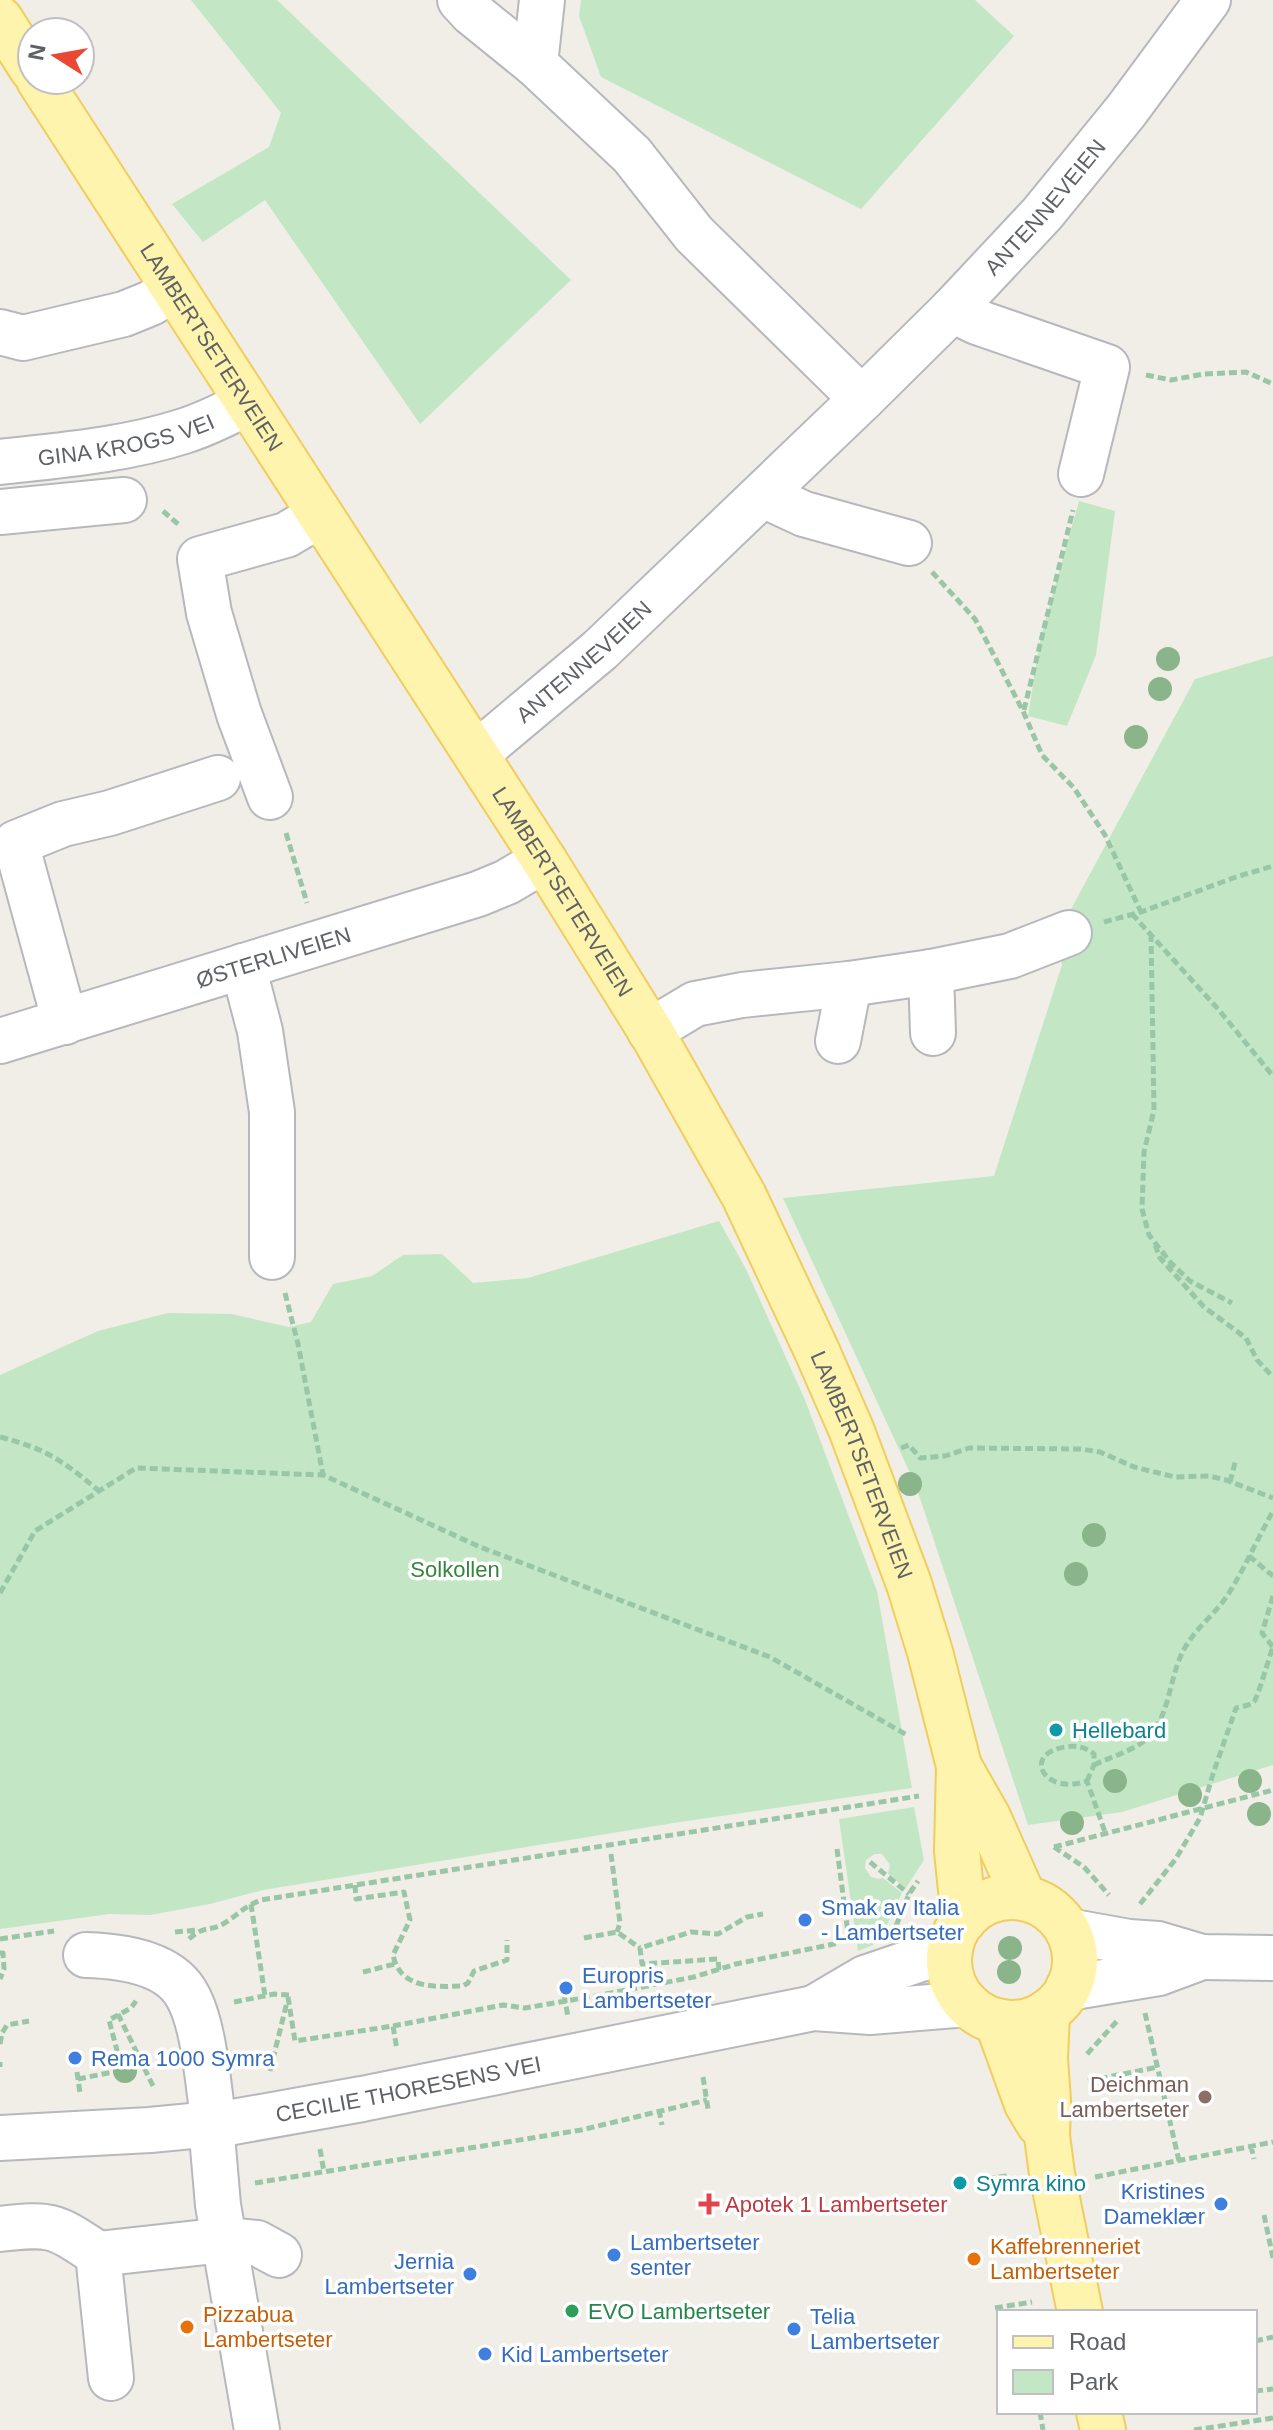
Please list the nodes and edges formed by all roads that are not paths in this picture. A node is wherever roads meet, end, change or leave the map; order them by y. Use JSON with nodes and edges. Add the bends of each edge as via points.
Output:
{"nodes":[{"id":1,"x":460,"y":0,"type":"edge"},
{"id":2,"x":542,"y":0,"type":"edge"},
{"id":3,"x":1201,"y":3,"type":"edge"},
{"id":4,"x":0,"y":19,"type":"edge"},
{"id":5,"x":16,"y":44,"type":"edge"},
{"id":6,"x":535,"y":64,"type":"junction"},
{"id":7,"x":49,"y":96,"type":"edge"},
{"id":8,"x":173,"y":289,"type":"junction"},
{"id":9,"x":952,"y":310,"type":"junction"},
{"id":10,"x":0,"y":332,"type":"edge"},
{"id":11,"x":862,"y":399,"type":"junction"},
{"id":12,"x":247,"y":403,"type":"junction"},
{"id":13,"x":0,"y":462,"type":"edge"},
{"id":14,"x":1081,"y":474,"type":"road end"},
{"id":15,"x":763,"y":495,"type":"junction"},
{"id":16,"x":124,"y":500,"type":"road end"},
{"id":17,"x":0,"y":512,"type":"edge"},
{"id":18,"x":320,"y":515,"type":"junction"},
{"id":19,"x":909,"y":543,"type":"dead end"},
{"id":20,"x":476,"y":754,"type":"junction"},
{"id":21,"x":218,"y":778,"type":"dead end"},
{"id":22,"x":270,"y":797,"type":"road end"},
{"id":23,"x":544,"y":860,"type":"junction"},
{"id":24,"x":1069,"y":933,"type":"road end"},
{"id":25,"x":243,"y":966,"type":"junction"},
{"id":26,"x":931,"y":972,"type":"junction"},
{"id":27,"x":849,"y":984,"type":"junction"},
{"id":28,"x":65,"y":1022,"type":"junction"},
{"id":29,"x":650,"y":1031,"type":"junction"},
{"id":30,"x":933,"y":1033,"type":"dead end"},
{"id":31,"x":0,"y":1041,"type":"edge"},
{"id":32,"x":838,"y":1041,"type":"dead end"},
{"id":33,"x":272,"y":1257,"type":"dead end"},
{"id":34,"x":959,"y":1766,"type":"junction"},
{"id":35,"x":1024,"y":1898,"type":"junction"},
{"id":36,"x":1068,"y":1931,"type":"junction"},
{"id":37,"x":957,"y":1935,"type":"junction"},
{"id":38,"x":86,"y":1955,"type":"dead end"},
{"id":39,"x":1202,"y":1957,"type":"junction"},
{"id":40,"x":1273,"y":1958,"type":"edge"},
{"id":41,"x":1058,"y":2000,"type":"junction"},
{"id":42,"x":814,"y":2008,"type":"junction"},
{"id":43,"x":982,"y":2013,"type":"junction"},
{"id":44,"x":219,"y":2123,"type":"junction"},
{"id":45,"x":1047,"y":2136,"type":"junction"},
{"id":46,"x":0,"y":2138,"type":"edge"},
{"id":47,"x":0,"y":2229,"type":"edge"},
{"id":48,"x":253,"y":2246,"type":"junction"},
{"id":49,"x":98,"y":2254,"type":"junction"},
{"id":50,"x":1080,"y":2310,"type":"edge"},
{"id":51,"x":111,"y":2378,"type":"dead end"},
{"id":52,"x":257,"y":2430,"type":"edge"}],
"edges":[{"from":1,"to":6,"type":"street"},
{"from":2,"to":6,"type":"street"},
{"from":3,"to":9,"type":"street","name":"ANTENNEVEIEN","via":[[1126,111],[1042,214]]},
{"from":4,"to":5,"type":"main road"},
{"from":6,"to":11,"type":"street","via":[[632,155],[694,234]]},
{"from":7,"to":8,"type":"main road","name":"LAMBERTSETERVEIEN"},
{"from":8,"to":10,"type":"street","via":[[113,317],[23,338]]},
{"from":8,"to":12,"type":"main road","name":"LAMBERTSETERVEIEN"},
{"from":9,"to":11,"type":"street","name":"ANTENNEVEIEN"},
{"from":9,"to":14,"type":"street","via":[[1107,367]]},
{"from":11,"to":15,"type":"street","name":"ANTENNEVEIEN"},
{"from":12,"to":13,"type":"street","name":"GINA KROGS VEI","via":[[160,438]]},
{"from":12,"to":18,"type":"main road","name":"LAMBERTSETERVEIEN"},
{"from":15,"to":19,"type":"street","via":[[804,514]]},
{"from":15,"to":20,"type":"street","name":"ANTENNEVEIEN","via":[[553,671]]},
{"from":16,"to":17,"type":"street"},
{"from":18,"to":20,"type":"main road","name":"LAMBERTSETERVEIEN"},
{"from":18,"to":22,"type":"street","via":[[286,535],[200,559],[209,613]]},
{"from":20,"to":23,"type":"main road","name":"LAMBERTSETERVEIEN"},
{"from":21,"to":28,"type":"street","via":[[16,843]]},
{"from":23,"to":25,"type":"street","name":"ØSTERLIVEIEN","via":[[478,894]]},
{"from":23,"to":29,"type":"main road","name":"LAMBERTSETERVEIEN"},
{"from":24,"to":26,"type":"street","via":[[1010,956]]},
{"from":25,"to":28,"type":"street","name":"ØSTERLIVEIEN"},
{"from":25,"to":33,"type":"street","via":[[260,1031],[272,1112]]},
{"from":26,"to":27,"type":"street"},
{"from":26,"to":30,"type":"street"},
{"from":27,"to":29,"type":"street","via":[[695,1004]]},
{"from":27,"to":32,"type":"street"},
{"from":28,"to":31,"type":"street","name":"ØSTERLIVEIEN"},
{"from":29,"to":34,"type":"main road","name":"LAMBERTSETERVEIEN","via":[[744,1196],[851,1429],[909,1584]]},
{"from":34,"to":35,"type":"main road","name":"LAMBERTSETERVEIEN"},
{"from":34,"to":37,"type":"main road","name":"LAMBERTSETERVEIEN"},
{"from":35,"to":36,"type":"main road","via":[[1057,1916]]},
{"from":35,"to":37,"type":"main road","via":[[981,1905]]},
{"from":36,"to":39,"type":"street","via":[[1158,1944]]},
{"from":36,"to":41,"type":"main road","via":[[1074,1969]]},
{"from":37,"to":42,"type":"street","name":"CECILIE THORESENS VEI"},
{"from":37,"to":43,"type":"main road","via":[[950,1969],[956,1988]]},
{"from":38,"to":44,"type":"street","via":[[148,1964],[187,1994]]},
{"from":39,"to":40,"type":"street"},
{"from":39,"to":41,"type":"street"},
{"from":41,"to":43,"type":"main road","via":[[1023,2022]]},
{"from":41,"to":45,"type":"main road","via":[[1045,2059]]},
{"from":42,"to":43,"type":"street","name":"CECILIE THORESENS VEI"},
{"from":42,"to":44,"type":"street","name":"CECILIE THORESENS VEI"},
{"from":43,"to":45,"type":"main road"},
{"from":44,"to":46,"type":"street","name":"CECILIE THORESENS VEI"},
{"from":44,"to":48,"type":"street"},
{"from":44,"to":48,"type":"street","via":[[241,2185]]},
{"from":45,"to":50,"type":"main road"},
{"from":47,"to":49,"type":"street","via":[[57,2227]]},
{"from":48,"to":49,"type":"street"},
{"from":48,"to":52,"type":"street"},
{"from":49,"to":51,"type":"street"}]}
